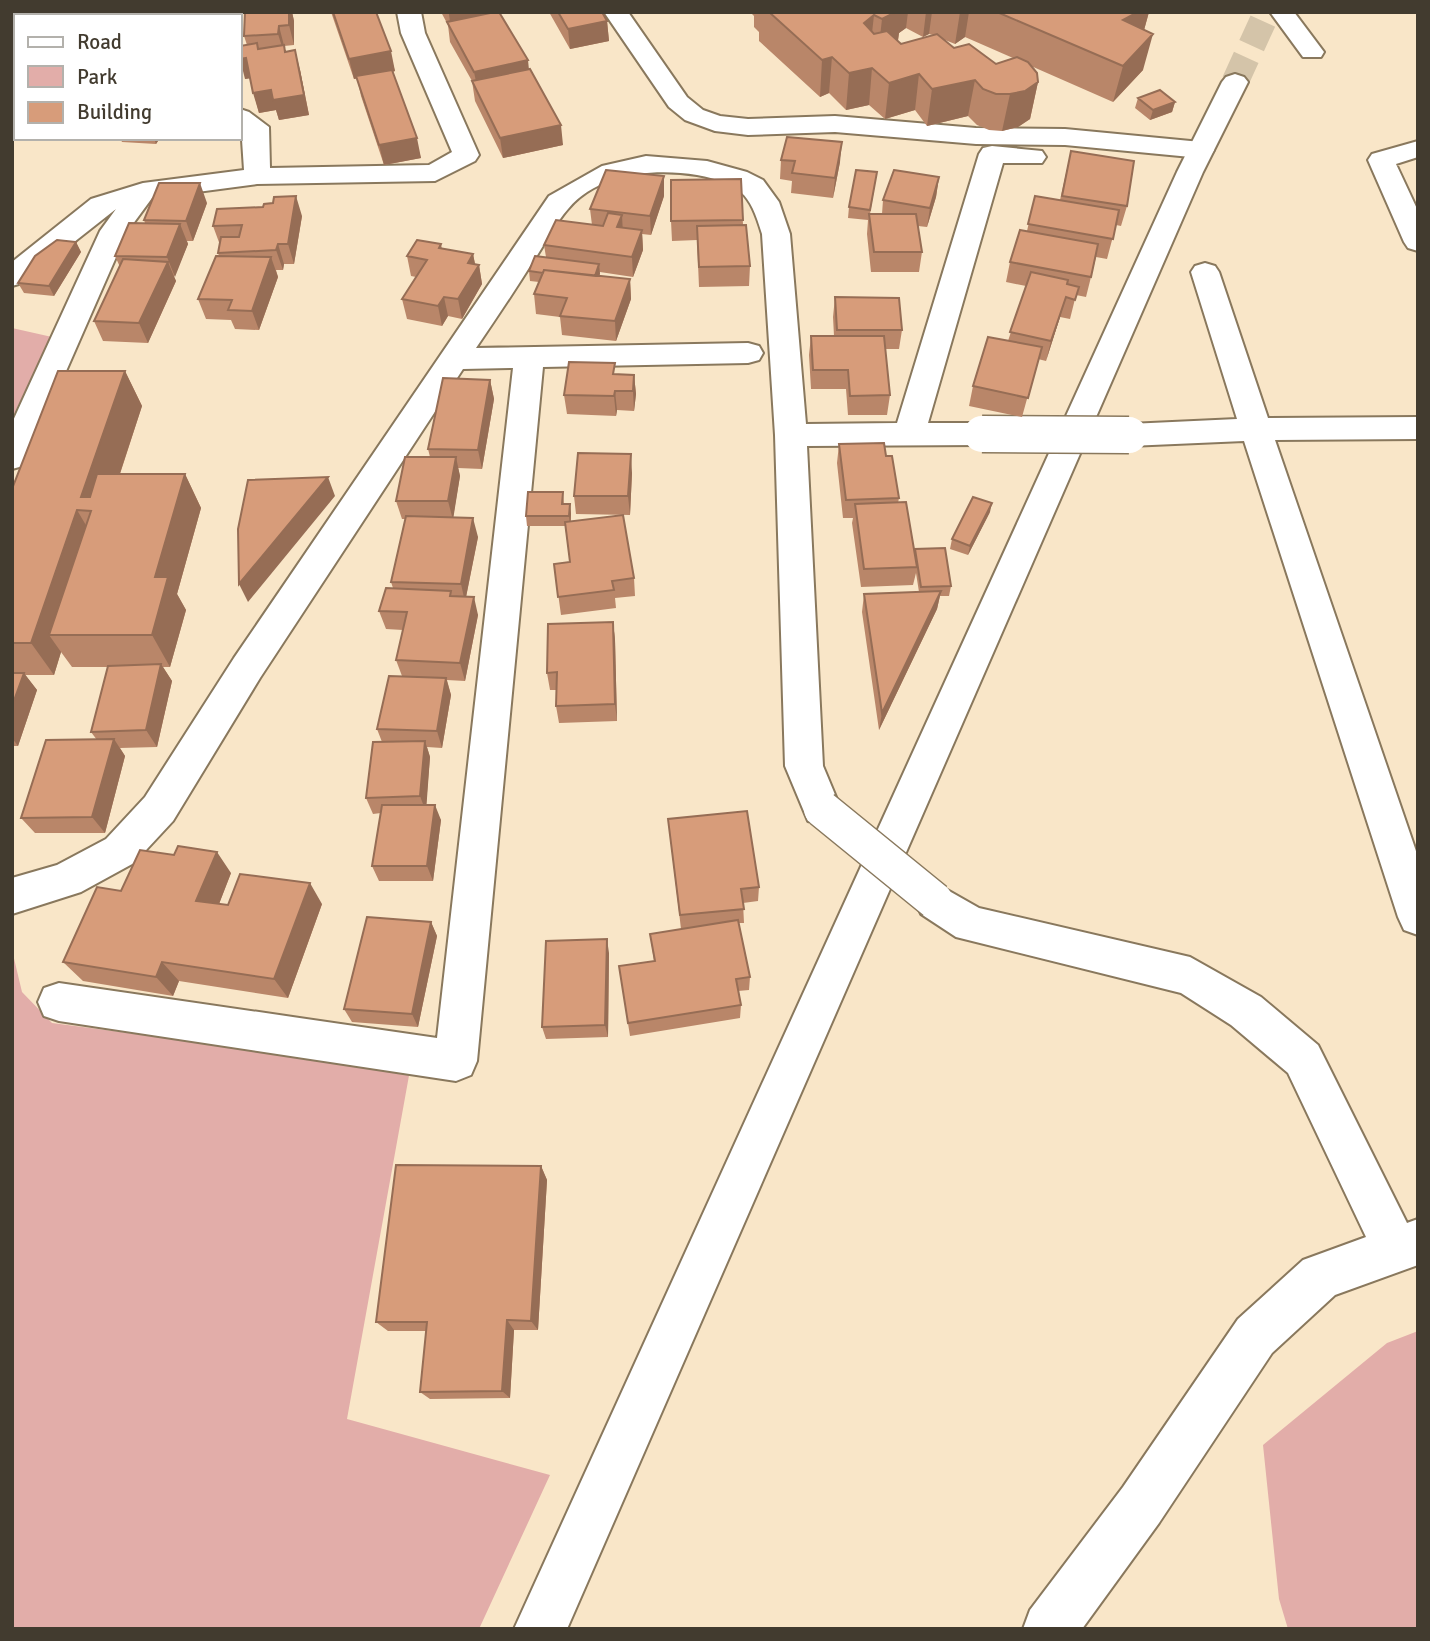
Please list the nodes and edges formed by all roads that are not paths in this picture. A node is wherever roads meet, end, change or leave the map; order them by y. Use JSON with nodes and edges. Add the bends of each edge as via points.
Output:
{"nodes":[{"id":1,"x":409,"y":12,"type":"edge"},
{"id":2,"x":616,"y":12,"type":"edge"},
{"id":3,"x":1282,"y":12,"type":"edge"},
{"id":4,"x":1312,"y":52,"type":"dead end"},
{"id":5,"x":1235,"y":82,"type":"tunnel mouth"},
{"id":6,"x":242,"y":118,"type":"edge"},
{"id":7,"x":1418,"y":149,"type":"edge"},
{"id":8,"x":1195,"y":161,"type":"junction"},
{"id":9,"x":257,"y":176,"type":"junction"},
{"id":10,"x":144,"y":191,"type":"junction"},
{"id":11,"x":1418,"y":242,"type":"edge"},
{"id":12,"x":1205,"y":272,"type":"dead end"},
{"id":13,"x":12,"y":277,"type":"edge"},
{"id":14,"x":748,"y":353,"type":"dead end"},
{"id":15,"x":529,"y":358,"type":"junction"},
{"id":16,"x":452,"y":359,"type":"junction"},
{"id":17,"x":1418,"y":428,"type":"edge"},
{"id":18,"x":1256,"y":429,"type":"junction"},
{"id":19,"x":791,"y":435,"type":"junction"},
{"id":20,"x":909,"y":435,"type":"junction"},
{"id":21,"x":12,"y":458,"type":"edge"},
{"id":22,"x":12,"y":896,"type":"edge"},
{"id":23,"x":1418,"y":916,"type":"edge"},
{"id":24,"x":59,"y":1002,"type":"dead end"},
{"id":25,"x":1407,"y":1246,"type":"edge"},
{"id":26,"x":540,"y":1629,"type":"edge"},
{"id":27,"x":1049,"y":1629,"type":"edge"}],
"edges":[{"from":1,"to":9,"type":"street","via":[[413,33],[466,155],[435,173]]},
{"from":2,"to":8,"type":"street","via":[[678,102],[694,115],[715,122],[1065,138]]},
{"from":3,"to":4,"type":"street"},
{"from":5,"to":8,"type":"street"},
{"from":6,"to":9,"type":"street","via":[[256,127]]},
{"from":7,"to":11,"type":"street","via":[[1381,160]]},
{"from":8,"to":20,"type":"street","via":[[992,154]]},
{"from":8,"to":26,"type":"street"},
{"from":9,"to":10,"type":"street"},
{"from":10,"to":13,"type":"street","via":[[101,205]]},
{"from":10,"to":21,"type":"street","via":[[114,232]]},
{"from":12,"to":18,"type":"street"},
{"from":14,"to":15,"type":"street"},
{"from":15,"to":16,"type":"street"},
{"from":15,"to":24,"type":"street","via":[[456,1061]]},
{"from":16,"to":19,"type":"street","via":[[559,201],[590,179],[632,164],[678,163],[717,171],[752,184],[766,202],[776,234]]},
{"from":16,"to":22,"type":"street","via":[[159,809],[120,851],[67,880]]},
{"from":17,"to":18,"type":"street"},
{"from":18,"to":20,"type":"street","bridge":true,"via":[[1129,435]]},
{"from":18,"to":23,"type":"street"},
{"from":19,"to":20,"type":"street"},
{"from":19,"to":25,"type":"street","bridge":true,"via":[[804,766],[822,809],[970,924],[1190,976],[1246,1012],[1303,1059]]},
{"from":25,"to":27,"type":"street","via":[[1320,1278],[1255,1336],[1141,1505]]}]}
